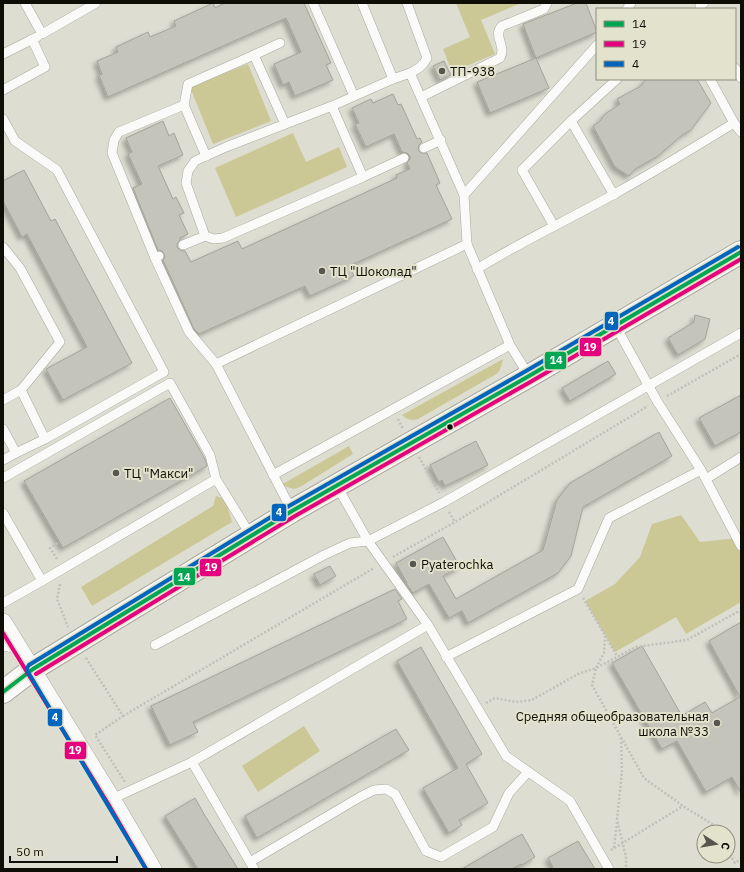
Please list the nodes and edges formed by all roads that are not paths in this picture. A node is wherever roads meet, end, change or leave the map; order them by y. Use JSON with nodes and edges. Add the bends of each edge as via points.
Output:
{"nodes":[{"id":1,"x":25,"y":3,"type":"edge"},
{"id":2,"x":96,"y":3,"type":"edge"},
{"id":3,"x":313,"y":3,"type":"edge"},
{"id":4,"x":362,"y":3,"type":"edge"},
{"id":5,"x":407,"y":3,"type":"edge"},
{"id":6,"x":547,"y":3,"type":"edge"},
{"id":7,"x":42,"y":34,"type":"junction"},
{"id":8,"x":32,"y":39,"type":"junction"},
{"id":9,"x":280,"y":43,"type":"dead end"},
{"id":10,"x":596,"y":46,"type":"edge"},
{"id":11,"x":3,"y":54,"type":"edge"},
{"id":12,"x":254,"y":55,"type":"junction"},
{"id":13,"x":410,"y":73,"type":"junction"},
{"id":14,"x":393,"y":79,"type":"junction"},
{"id":15,"x":616,"y":80,"type":"edge"},
{"id":16,"x":711,"y":80,"type":"edge"},
{"id":17,"x":3,"y":90,"type":"edge"},
{"id":18,"x":354,"y":96,"type":"junction"},
{"id":19,"x":421,"y":97,"type":"junction"},
{"id":20,"x":184,"y":105,"type":"junction"},
{"id":21,"x":332,"y":106,"type":"junction"},
{"id":22,"x":3,"y":120,"type":"edge"},
{"id":23,"x":571,"y":121,"type":"junction"},
{"id":24,"x":734,"y":123,"type":"junction"},
{"id":25,"x":285,"y":124,"type":"junction"},
{"id":26,"x":741,"y":132,"type":"edge"},
{"id":27,"x":441,"y":140,"type":"junction"},
{"id":28,"x":424,"y":148,"type":"dead end"},
{"id":29,"x":206,"y":156,"type":"junction"},
{"id":30,"x":404,"y":158,"type":"dead end"},
{"id":31,"x":363,"y":177,"type":"junction"},
{"id":32,"x":464,"y":195,"type":"junction"},
{"id":33,"x":614,"y":195,"type":"junction"},
{"id":34,"x":554,"y":226,"type":"junction"},
{"id":35,"x":205,"y":236,"type":"junction"},
{"id":36,"x":467,"y":244,"type":"junction"},
{"id":37,"x":183,"y":245,"type":"dead end"},
{"id":38,"x":3,"y":247,"type":"edge"},
{"id":39,"x":741,"y":252,"type":"edge"},
{"id":40,"x":478,"y":269,"type":"junction"},
{"id":41,"x":615,"y":325,"type":"junction"},
{"id":42,"x":741,"y":333,"type":"edge"},
{"id":43,"x":510,"y":346,"type":"junction"},
{"id":44,"x":216,"y":364,"type":"junction"},
{"id":45,"x":529,"y":376,"type":"junction"},
{"id":46,"x":649,"y":386,"type":"junction"},
{"id":47,"x":21,"y":390,"type":"junction"},
{"id":48,"x":3,"y":400,"type":"edge"},
{"id":49,"x":3,"y":429,"type":"edge"},
{"id":50,"x":45,"y":439,"type":"junction"},
{"id":51,"x":16,"y":453,"type":"junction"},
{"id":52,"x":741,"y":457,"type":"edge"},
{"id":53,"x":3,"y":460,"type":"edge"},
{"id":54,"x":701,"y":470,"type":"junction"},
{"id":55,"x":273,"y":476,"type":"junction"},
{"id":56,"x":3,"y":478,"type":"edge"},
{"id":57,"x":216,"y":479,"type":"junction"},
{"id":58,"x":706,"y":479,"type":"junction"},
{"id":59,"x":337,"y":486,"type":"junction"},
{"id":60,"x":292,"y":511,"type":"junction"},
{"id":61,"x":3,"y":513,"type":"edge"},
{"id":62,"x":251,"y":536,"type":"junction"},
{"id":63,"x":368,"y":541,"type":"junction"},
{"id":64,"x":741,"y":546,"type":"edge"},
{"id":65,"x":42,"y":581,"type":"junction"},
{"id":66,"x":3,"y":603,"type":"edge"},
{"id":67,"x":3,"y":622,"type":"edge"},
{"id":68,"x":428,"y":625,"type":"junction"},
{"id":69,"x":155,"y":645,"type":"dead end"},
{"id":70,"x":3,"y":646,"type":"edge"},
{"id":71,"x":20,"y":649,"type":"junction"},
{"id":72,"x":446,"y":657,"type":"junction"},
{"id":73,"x":33,"y":669,"type":"junction"},
{"id":74,"x":3,"y":692,"type":"edge"},
{"id":75,"x":192,"y":762,"type":"junction"},
{"id":76,"x":528,"y":772,"type":"junction"},
{"id":77,"x":112,"y":799,"type":"junction"},
{"id":78,"x":252,"y":866,"type":"edge"},
{"id":79,"x":153,"y":869,"type":"edge"},
{"id":80,"x":609,"y":869,"type":"edge"}],
"edges":[{"from":1,"to":7,"type":"lane"},
{"from":2,"to":7,"type":"lane"},
{"from":3,"to":18,"type":"lane"},
{"from":4,"to":14,"type":"lane"},
{"from":5,"to":13,"type":"lane","via":[[427,58],[421,67]]},
{"from":6,"to":19,"type":"lane","via":[[544,9],[499,29],[502,47],[500,58]]},
{"from":7,"to":8,"type":"lane"},
{"from":8,"to":11,"type":"lane"},
{"from":8,"to":17,"type":"lane","via":[[45,67]]},
{"from":9,"to":12,"type":"lane"},
{"from":10,"to":32,"type":"lane"},
{"from":12,"to":20,"type":"lane","via":[[188,84]]},
{"from":12,"to":25,"type":"lane"},
{"from":13,"to":14,"type":"lane"},
{"from":13,"to":19,"type":"lane"},
{"from":14,"to":18,"type":"lane"},
{"from":15,"to":23,"type":"lane"},
{"from":16,"to":24,"type":"lane"},
{"from":18,"to":21,"type":"lane"},
{"from":19,"to":27,"type":"lane"},
{"from":20,"to":29,"type":"lane"},
{"from":20,"to":44,"type":"lane","via":[[119,132],[114,140],[112,153],[189,332]]},
{"from":21,"to":25,"type":"lane"},
{"from":21,"to":31,"type":"lane"},
{"from":22,"to":50,"type":"lane","via":[[15,141],[56,170],[164,372]]},
{"from":23,"to":33,"type":"lane"},
{"from":23,"to":34,"type":"lane","via":[[522,170]]},
{"from":24,"to":26,"type":"lane"},
{"from":24,"to":33,"type":"lane"},
{"from":25,"to":29,"type":"lane"},
{"from":27,"to":28,"type":"lane"},
{"from":27,"to":32,"type":"lane"},
{"from":29,"to":35,"type":"lane","via":[[195,161],[188,171],[186,183]]},
{"from":30,"to":31,"type":"lane"},
{"from":31,"to":35,"type":"lane","via":[[223,238]]},
{"from":32,"to":36,"type":"lane"},
{"from":33,"to":34,"type":"lane"},
{"from":34,"to":40,"type":"lane"},
{"from":35,"to":37,"type":"lane"},
{"from":36,"to":40,"type":"lane"},
{"from":36,"to":44,"type":"lane"},
{"from":38,"to":47,"type":"lane","via":[[20,268],[60,342]]},
{"from":39,"to":41,"type":"main road"},
{"from":40,"to":43,"type":"lane"},
{"from":41,"to":45,"type":"main road"},
{"from":41,"to":46,"type":"lane"},
{"from":42,"to":46,"type":"lane"},
{"from":43,"to":45,"type":"lane"},
{"from":43,"to":55,"type":"lane"},
{"from":44,"to":55,"type":"lane"},
{"from":45,"to":59,"type":"main road"},
{"from":46,"to":54,"type":"lane"},
{"from":46,"to":63,"type":"lane","via":[[444,502]]},
{"from":47,"to":48,"type":"lane"},
{"from":47,"to":50,"type":"lane"},
{"from":49,"to":51,"type":"lane"},
{"from":50,"to":51,"type":"lane"},
{"from":51,"to":53,"type":"lane"},
{"from":52,"to":58,"type":"lane"},
{"from":54,"to":58,"type":"lane"},
{"from":54,"to":72,"type":"lane","via":[[609,518],[578,590]]},
{"from":55,"to":60,"type":"lane"},
{"from":56,"to":57,"type":"lane","via":[[170,383],[210,455]]},
{"from":57,"to":62,"type":"lane"},
{"from":57,"to":65,"type":"lane"},
{"from":58,"to":64,"type":"lane"},
{"from":59,"to":60,"type":"main road"},
{"from":59,"to":63,"type":"lane"},
{"from":60,"to":62,"type":"main road"},
{"from":61,"to":65,"type":"lane"},
{"from":62,"to":73,"type":"main road"},
{"from":63,"to":68,"type":"lane"},
{"from":63,"to":69,"type":"lane","via":[[350,543],[324,555]]},
{"from":65,"to":66,"type":"lane"},
{"from":67,"to":71,"type":"street"},
{"from":68,"to":72,"type":"lane"},
{"from":68,"to":75,"type":"lane"},
{"from":70,"to":71,"type":"lane"},
{"from":71,"to":73,"type":"street"},
{"from":72,"to":76,"type":"lane","via":[[506,756]]},
{"from":73,"to":74,"type":"main road"},
{"from":73,"to":77,"type":"street"},
{"from":75,"to":77,"type":"lane"},
{"from":75,"to":78,"type":"lane"},
{"from":76,"to":78,"type":"lane","via":[[509,793],[493,827],[441,857],[426,851],[395,794],[386,789],[374,790],[349,803]]},
{"from":76,"to":80,"type":"lane","via":[[570,801]]},
{"from":77,"to":79,"type":"street"}]}
